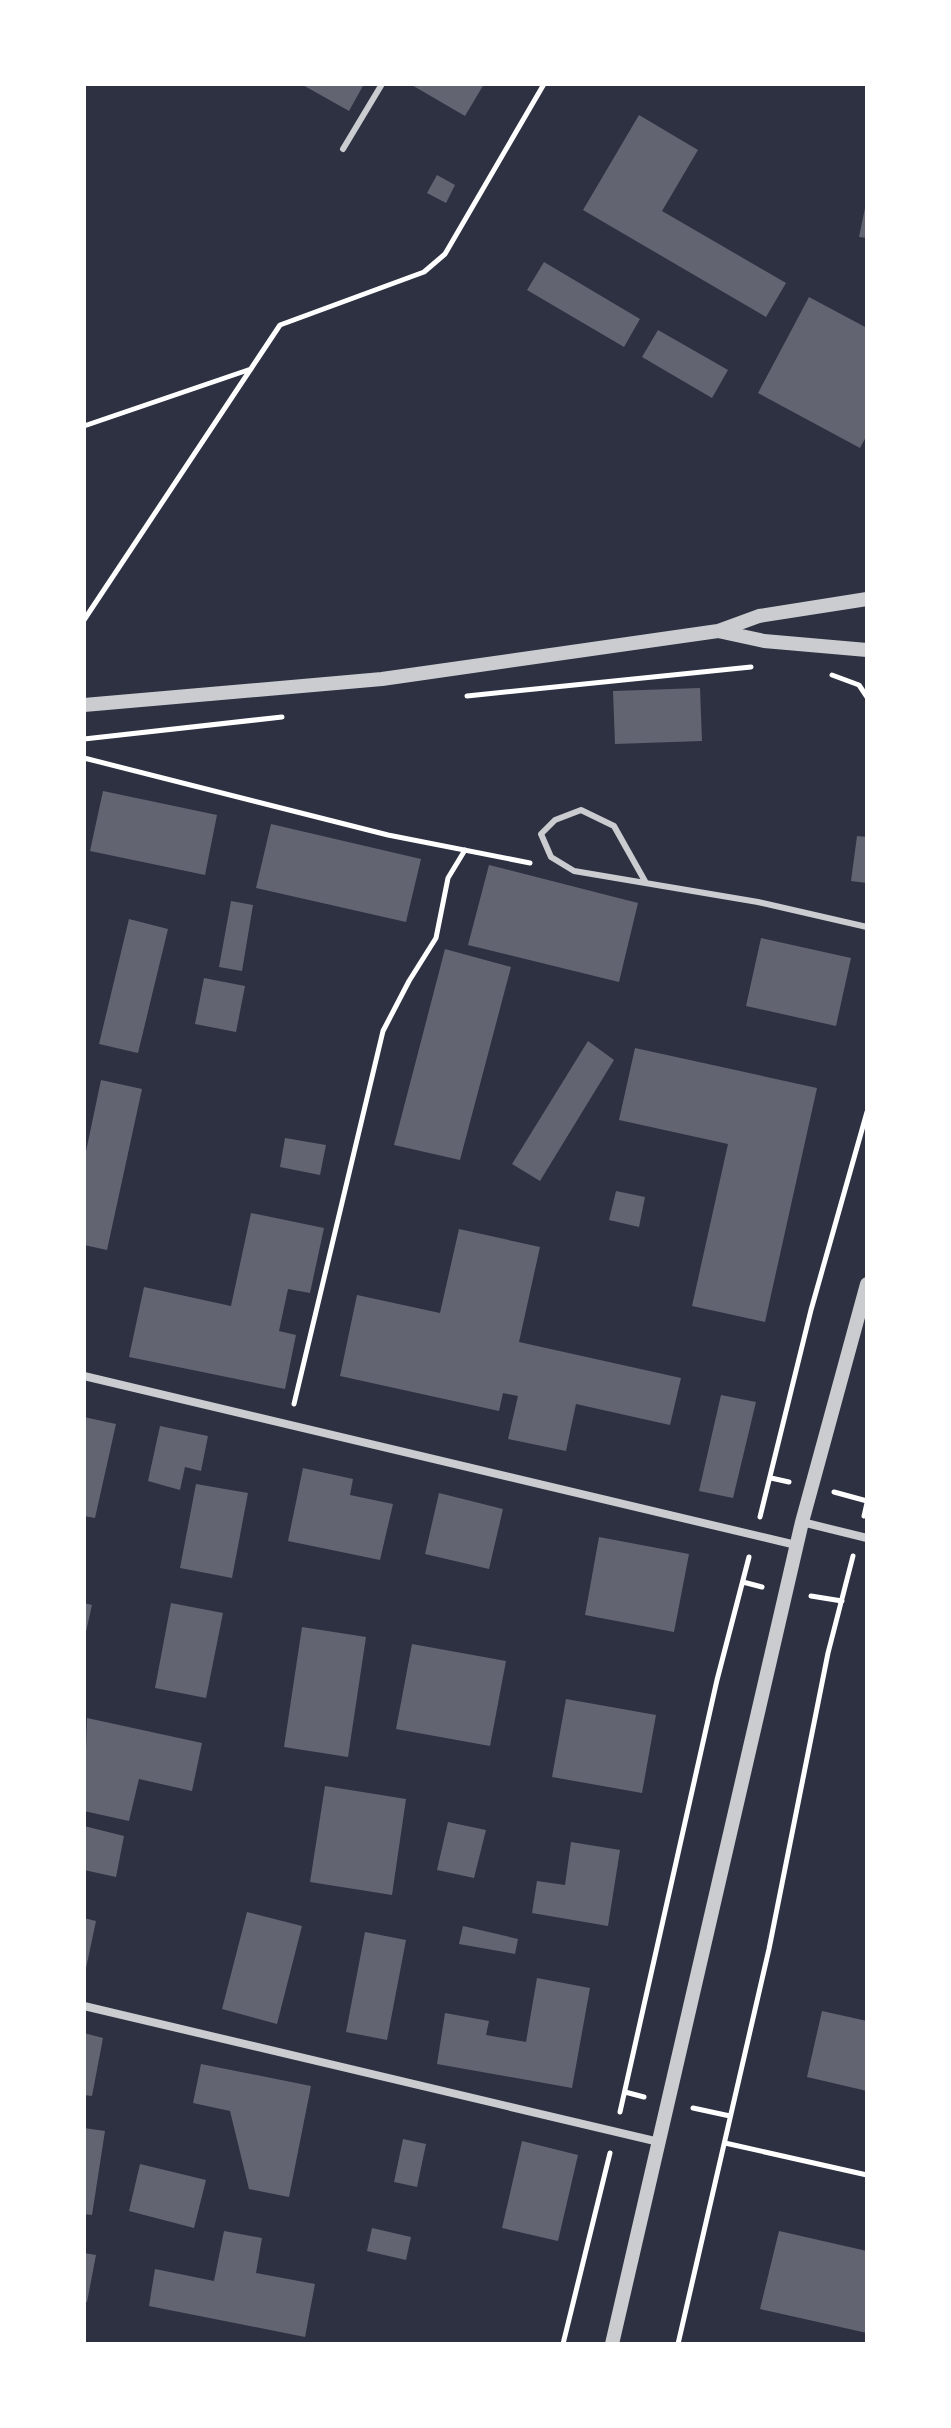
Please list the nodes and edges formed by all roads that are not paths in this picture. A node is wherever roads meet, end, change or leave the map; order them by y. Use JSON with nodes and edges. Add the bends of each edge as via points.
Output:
{"nodes":[{"id":1,"x":382,"y":84,"type":"edge"},
{"id":2,"x":343,"y":149,"type":"dead end"},
{"id":3,"x":867,"y":599,"type":"edge"},
{"id":4,"x":718,"y":631,"type":"junction"},
{"id":5,"x":867,"y":650,"type":"edge"},
{"id":6,"x":84,"y":705,"type":"edge"},
{"id":7,"x":646,"y":883,"type":"junction"},
{"id":8,"x":867,"y":927,"type":"edge"},
{"id":9,"x":867,"y":1284,"type":"edge"},
{"id":10,"x":84,"y":1376,"type":"edge"},
{"id":11,"x":802,"y":1522,"type":"junction"},
{"id":12,"x":863,"y":1537,"type":"edge"},
{"id":13,"x":796,"y":1545,"type":"junction"},
{"id":14,"x":84,"y":2006,"type":"edge"},
{"id":15,"x":660,"y":2142,"type":"junction"},
{"id":16,"x":612,"y":2344,"type":"edge"}],
"edges":[{"from":1,"to":2,"type":"lane"},
{"from":3,"to":4,"type":"street","via":[[759,616]]},
{"from":4,"to":5,"type":"street","via":[[764,641]]},
{"from":4,"to":6,"type":"street","via":[[382,679]]},
{"from":7,"to":7,"type":"lane","via":[[574,871],[551,857],[541,834],[555,820],[581,810],[614,826]]},
{"from":7,"to":8,"type":"lane"},
{"from":9,"to":11,"type":"street"},
{"from":10,"to":13,"type":"street"},
{"from":11,"to":12,"type":"street"},
{"from":11,"to":13,"type":"street"},
{"from":13,"to":15,"type":"street"},
{"from":14,"to":15,"type":"street"},
{"from":15,"to":16,"type":"street"}]}
